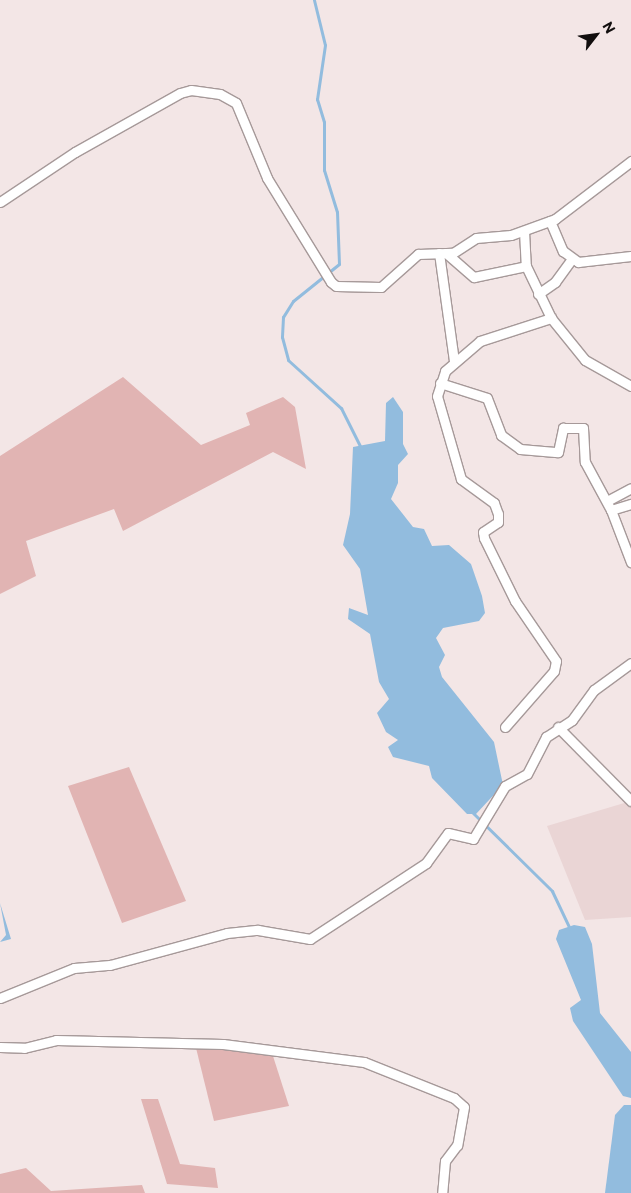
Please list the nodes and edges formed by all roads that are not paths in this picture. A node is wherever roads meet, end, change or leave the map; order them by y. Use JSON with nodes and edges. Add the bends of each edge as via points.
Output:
{"nodes":[{"id":1,"x":631,"y":161,"type":"edge"},
{"id":2,"x":0,"y":202,"type":"edge"},
{"id":3,"x":550,"y":221,"type":"junction"},
{"id":4,"x":524,"y":231,"type":"junction"},
{"id":5,"x":443,"y":253,"type":"junction"},
{"id":6,"x":631,"y":256,"type":"edge"},
{"id":7,"x":572,"y":259,"type":"junction"},
{"id":8,"x":526,"y":266,"type":"junction"},
{"id":9,"x":538,"y":294,"type":"junction"},
{"id":10,"x":551,"y":318,"type":"junction"},
{"id":11,"x":454,"y":361,"type":"junction"},
{"id":12,"x":440,"y":383,"type":"junction"},
{"id":13,"x":631,"y":386,"type":"edge"},
{"id":14,"x":631,"y":488,"type":"edge"},
{"id":15,"x":607,"y":500,"type":"junction"},
{"id":16,"x":631,"y":504,"type":"edge"},
{"id":17,"x":612,"y":510,"type":"junction"},
{"id":18,"x":631,"y":562,"type":"edge"},
{"id":19,"x":631,"y":663,"type":"edge"},
{"id":20,"x":505,"y":727,"type":"dead end"},
{"id":21,"x":558,"y":727,"type":"junction"},
{"id":22,"x":631,"y":801,"type":"edge"},
{"id":23,"x":0,"y":998,"type":"edge"},
{"id":24,"x":0,"y":1047,"type":"edge"},
{"id":25,"x":442,"y":1193,"type":"edge"}],
"edges":[{"from":1,"to":3,"type":"street"},
{"from":2,"to":5,"type":"street","via":[[75,152],[180,93],[197,90],[236,103],[267,178],[334,285],[381,287],[418,254]]},
{"from":3,"to":4,"type":"street"},
{"from":3,"to":7,"type":"street","via":[[563,251]]},
{"from":4,"to":5,"type":"street","via":[[476,238],[459,252]]},
{"from":4,"to":8,"type":"street"},
{"from":5,"to":8,"type":"street","via":[[476,277]]},
{"from":5,"to":11,"type":"street"},
{"from":6,"to":7,"type":"street","via":[[590,263]]},
{"from":7,"to":9,"type":"street","via":[[554,282]]},
{"from":8,"to":9,"type":"street"},
{"from":9,"to":10,"type":"street"},
{"from":10,"to":11,"type":"street","via":[[492,335]]},
{"from":10,"to":13,"type":"street","via":[[596,370]]},
{"from":11,"to":12,"type":"street"},
{"from":12,"to":15,"type":"street","via":[[487,398],[501,435],[520,449],[558,452],[563,428],[583,428],[585,462]]},
{"from":12,"to":20,"type":"street","via":[[437,396],[461,480],[494,503],[498,514],[498,522],[483,532],[484,538],[515,601],[556,661],[554,671]]},
{"from":14,"to":15,"type":"street"},
{"from":15,"to":17,"type":"street"},
{"from":16,"to":17,"type":"street"},
{"from":17,"to":18,"type":"street"},
{"from":19,"to":21,"type":"street","via":[[594,690],[572,720]]},
{"from":21,"to":22,"type":"street"},
{"from":21,"to":23,"type":"street","via":[[546,737],[527,774],[505,786],[474,839],[448,833],[426,863],[310,939],[258,930],[227,933],[110,966],[74,968]]},
{"from":24,"to":25,"type":"street","via":[[24,1048],[56,1040],[223,1044],[364,1062],[454,1098],[464,1107],[457,1145],[445,1161]]}]}
